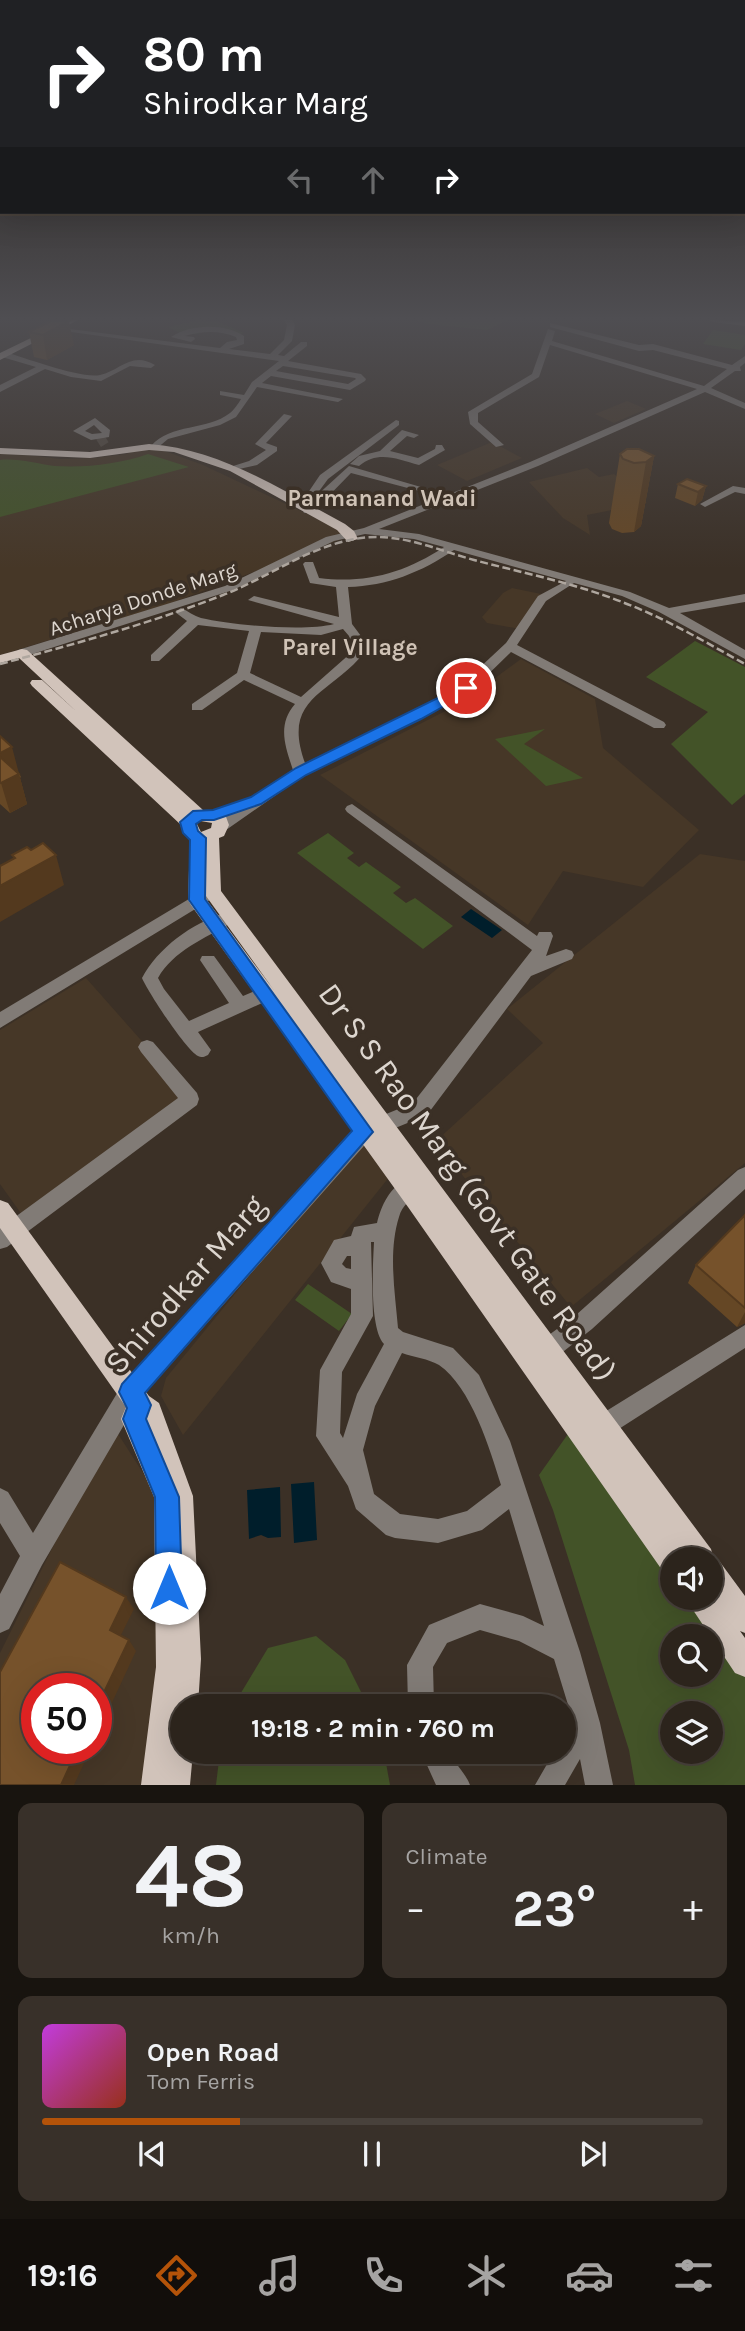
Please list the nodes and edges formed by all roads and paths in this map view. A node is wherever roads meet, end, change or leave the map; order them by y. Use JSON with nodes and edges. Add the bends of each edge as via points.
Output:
{"nodes":[{"id":1,"x":244,"y":403,"type":"edge"},
{"id":2,"x":487,"y":403,"type":"edge"},
{"id":3,"x":676,"y":403,"type":"edge"},
{"id":4,"x":287,"y":416,"type":"dead end"},
{"id":5,"x":396,"y":423,"type":"dead end"},
{"id":6,"x":414,"y":435,"type":"dead end"},
{"id":7,"x":499,"y":445,"type":"dead end"},
{"id":8,"x":156,"y":446,"type":"junction"},
{"id":9,"x":439,"y":447,"type":"dead end"},
{"id":10,"x":0,"y":451,"type":"edge"},
{"id":11,"x":383,"y":453,"type":"junction"},
{"id":12,"x":234,"y":469,"type":"junction"},
{"id":13,"x":352,"y":469,"type":"junction"},
{"id":14,"x":745,"y":491,"type":"edge"},
{"id":15,"x":434,"y":494,"type":"dead end"},
{"id":16,"x":705,"y":504,"type":"dead end"},
{"id":17,"x":306,"y":509,"type":"junction"},
{"id":18,"x":363,"y":535,"type":"junction"},
{"id":19,"x":447,"y":550,"type":"junction"},
{"id":20,"x":290,"y":561,"type":"junction"},
{"id":21,"x":309,"y":564,"type":"dead end"},
{"id":22,"x":553,"y":577,"type":"junction"},
{"id":23,"x":569,"y":584,"type":"junction"},
{"id":24,"x":342,"y":586,"type":"junction"},
{"id":25,"x":745,"y":598,"type":"edge"},
{"id":26,"x":542,"y":599,"type":"junction"},
{"id":27,"x":254,"y":600,"type":"dead end"},
{"id":28,"x":181,"y":611,"type":"junction"},
{"id":29,"x":669,"y":612,"type":"junction"},
{"id":30,"x":654,"y":613,"type":"junction"},
{"id":31,"x":156,"y":616,"type":"junction"},
{"id":32,"x":195,"y":621,"type":"junction"},
{"id":33,"x":345,"y":624,"type":"junction"},
{"id":34,"x":256,"y":628,"type":"junction"},
{"id":35,"x":510,"y":646,"type":"junction"},
{"id":36,"x":745,"y":655,"type":"edge"},
{"id":37,"x":12,"y":659,"type":"edge"},
{"id":38,"x":155,"y":659,"type":"dead end"},
{"id":39,"x":745,"y":662,"type":"edge"},
{"id":40,"x":243,"y":675,"type":"junction"},
{"id":41,"x":302,"y":702,"type":"junction"},
{"id":42,"x":197,"y":708,"type":"dead end"},
{"id":43,"x":659,"y":725,"type":"dead end"},
{"id":44,"x":301,"y":771,"type":"junction"},
{"id":45,"x":352,"y":809,"type":"dead end"},
{"id":46,"x":205,"y":825,"type":"junction"},
{"id":47,"x":204,"y":896,"type":"junction"},
{"id":48,"x":222,"y":921,"type":"junction"},
{"id":49,"x":566,"y":955,"type":"dead end"},
{"id":50,"x":208,"y":960,"type":"dead end"},
{"id":51,"x":526,"y":971,"type":"junction"},
{"id":52,"x":273,"y":990,"type":"junction"},
{"id":53,"x":239,"y":1004,"type":"junction"},
{"id":54,"x":0,"y":1021,"type":"edge"},
{"id":55,"x":185,"y":1030,"type":"junction"},
{"id":56,"x":147,"y":1047,"type":"dead end"},
{"id":57,"x":202,"y":1050,"type":"dead end"},
{"id":58,"x":373,"y":1127,"type":"junction"},
{"id":59,"x":745,"y":1175,"type":"edge"},
{"id":60,"x":411,"y":1194,"type":"junction"},
{"id":61,"x":0,"y":1210,"type":"edge"},
{"id":62,"x":387,"y":1223,"type":"junction"},
{"id":63,"x":7,"y":1235,"type":"edge"},
{"id":64,"x":361,"y":1245,"type":"junction"},
{"id":65,"x":361,"y":1276,"type":"junction"},
{"id":66,"x":745,"y":1336,"type":"edge"},
{"id":67,"x":397,"y":1341,"type":"junction"},
{"id":68,"x":540,"y":1356,"type":"junction"},
{"id":69,"x":135,"y":1399,"type":"junction"},
{"id":70,"x":603,"y":1426,"type":"junction"},
{"id":71,"x":515,"y":1489,"type":"junction"},
{"id":72,"x":362,"y":1490,"type":"junction"},
{"id":73,"x":0,"y":1500,"type":"edge"},
{"id":74,"x":664,"y":1547,"type":"edge"},
{"id":75,"x":692,"y":1547,"type":"edge"},
{"id":76,"x":33,"y":1556,"type":"junction"},
{"id":77,"x":177,"y":1587,"type":"junction"},
{"id":78,"x":723,"y":1589,"type":"edge"},
{"id":79,"x":707,"y":1610,"type":"edge"},
{"id":80,"x":745,"y":1619,"type":"edge"},
{"id":81,"x":0,"y":1620,"type":"edge"},
{"id":82,"x":566,"y":1652,"type":"junction"},
{"id":83,"x":745,"y":1663,"type":"edge"},
{"id":84,"x":184,"y":1694,"type":"edge"},
{"id":85,"x":421,"y":1694,"type":"edge"},
{"id":86,"x":587,"y":1723,"type":"junction"},
{"id":87,"x":177,"y":1764,"type":"edge"},
{"id":88,"x":441,"y":1764,"type":"edge"},
{"id":89,"x":156,"y":1785,"type":"edge"},
{"id":90,"x":175,"y":1785,"type":"edge"},
{"id":91,"x":456,"y":1785,"type":"edge"},
{"id":92,"x":549,"y":1785,"type":"edge"},
{"id":93,"x":598,"y":1785,"type":"edge"}],
"edges":[{"from":1,"to":8,"type":"street","via":[[226,419],[165,437]]},
{"from":2,"to":7,"type":"street","via":[[473,412],[473,422]]},
{"from":3,"to":18,"type":"street","name":"Acharya Donde Marg"},
{"from":4,"to":12,"type":"street","via":[[260,444],[274,449]]},
{"from":5,"to":17,"type":"street","via":[[324,477]]},
{"from":6,"to":11,"type":"street","via":[[405,432]]},
{"from":8,"to":10,"type":"main road","via":[[103,445],[70,455]]},
{"from":8,"to":12,"type":"main road"},
{"from":9,"to":11,"type":"street","via":[[419,462]]},
{"from":11,"to":13,"type":"street","via":[[364,456]]},
{"from":12,"to":17,"type":"main road"},
{"from":13,"to":15,"type":"street"},
{"from":13,"to":17,"type":"street"},
{"from":14,"to":16,"type":"street","via":[[733,489]]},
{"from":17,"to":18,"type":"main road"},
{"from":18,"to":19,"type":"street","name":"Acharya Donde Marg"},
{"from":18,"to":20,"type":"street","name":"Acharya Donde Marg"},
{"from":19,"to":22,"type":"street","name":"Acharya Donde Marg"},
{"from":19,"to":24,"type":"street","via":[[392,577]]},
{"from":20,"to":28,"type":"street","name":"Acharya Donde Marg","via":[[230,595]]},
{"from":20,"to":31,"type":"street","name":"Acharya Donde Marg"},
{"from":21,"to":24,"type":"street","via":[[314,581]]},
{"from":22,"to":23,"type":"street"},
{"from":22,"to":26,"type":"street"},
{"from":22,"to":29,"type":"street","via":[[617,591]]},
{"from":23,"to":26,"type":"street"},
{"from":23,"to":30,"type":"street"},
{"from":24,"to":33,"type":"street"},
{"from":25,"to":29,"type":"street"},
{"from":26,"to":35,"type":"street"},
{"from":27,"to":33,"type":"street"},
{"from":28,"to":31,"type":"street","name":"Acharya Donde Marg"},
{"from":28,"to":32,"type":"street"},
{"from":29,"to":30,"type":"street"},
{"from":29,"to":36,"type":"street"},
{"from":30,"to":39,"type":"street"},
{"from":31,"to":37,"type":"street","name":"Acharya Donde Marg"},
{"from":32,"to":34,"type":"street"},
{"from":32,"to":38,"type":"street"},
{"from":33,"to":34,"type":"street","via":[[321,631]]},
{"from":33,"to":41,"type":"street","via":[[355,636],[358,653]]},
{"from":34,"to":40,"type":"street"},
{"from":35,"to":43,"type":"street"},
{"from":35,"to":44,"type":"street","via":[[466,688]]},
{"from":37,"to":46,"type":"main road"},
{"from":40,"to":41,"type":"street"},
{"from":40,"to":42,"type":"street"},
{"from":41,"to":44,"type":"street","via":[[290,720],[292,747]]},
{"from":44,"to":46,"type":"street"},
{"from":45,"to":51,"type":"street","via":[[543,943]]},
{"from":46,"to":47,"type":"main road"},
{"from":47,"to":48,"type":"main road"},
{"from":47,"to":54,"type":"street"},
{"from":48,"to":52,"type":"main road"},
{"from":48,"to":55,"type":"street","via":[[156,964],[150,978]]},
{"from":49,"to":51,"type":"street"},
{"from":50,"to":53,"type":"street"},
{"from":51,"to":58,"type":"street","via":[[420,1108]]},
{"from":52,"to":53,"type":"street"},
{"from":52,"to":58,"type":"main road"},
{"from":53,"to":55,"type":"street"},
{"from":55,"to":57,"type":"street"},
{"from":56,"to":63,"type":"street","via":[[190,1099]]},
{"from":58,"to":60,"type":"main road"},
{"from":58,"to":68,"type":"main road","name":"Dr S S Rao Marg (Govt Gate Road)"},
{"from":58,"to":69,"type":"street","name":"Shirodkar Marg"},
{"from":59,"to":68,"type":"street","via":[[584,1322]]},
{"from":60,"to":62,"type":"street"},
{"from":60,"to":68,"type":"main road"},
{"from":61,"to":63,"type":"main road"},
{"from":62,"to":64,"type":"street","via":[[360,1234]]},
{"from":62,"to":67,"type":"street","via":[[383,1248],[388,1333]]},
{"from":63,"to":69,"type":"main road"},
{"from":64,"to":65,"type":"street"},
{"from":64,"to":65,"type":"street","via":[[341,1247],[331,1263],[338,1276]]},
{"from":65,"to":72,"type":"street","via":[[362,1316],[331,1370],[328,1436]]},
{"from":66,"to":70,"type":"street"},
{"from":67,"to":71,"type":"street","via":[[445,1356],[471,1383]]},
{"from":67,"to":72,"type":"street","via":[[365,1402],[351,1450]]},
{"from":68,"to":70,"type":"main road","name":"Dr S S Rao Marg (Govt Gate Road)"},
{"from":68,"to":74,"type":"main road"},
{"from":69,"to":76,"type":"street","name":"Shirodkar Marg"},
{"from":69,"to":77,"type":"main road","via":[[134,1419],[167,1497]]},
{"from":70,"to":75,"type":"main road","name":"Dr S S Rao Marg (Govt Gate Road)"},
{"from":71,"to":72,"type":"street","via":[[473,1521],[438,1531],[395,1526],[364,1501]]},
{"from":71,"to":82,"type":"street"},
{"from":73,"to":76,"type":"street"},
{"from":76,"to":81,"type":"street","name":"Shirodkar Marg"},
{"from":77,"to":84,"type":"main road","via":[[187,1659]]},
{"from":77,"to":89,"type":"main road"},
{"from":78,"to":80,"type":"main road"},
{"from":79,"to":83,"type":"main road"},
{"from":82,"to":85,"type":"street","via":[[523,1629],[480,1617],[438,1634],[420,1665]]},
{"from":82,"to":86,"type":"street"},
{"from":86,"to":92,"type":"street"},
{"from":86,"to":93,"type":"street"},
{"from":87,"to":90,"type":"main road"},
{"from":88,"to":91,"type":"street"}]}
